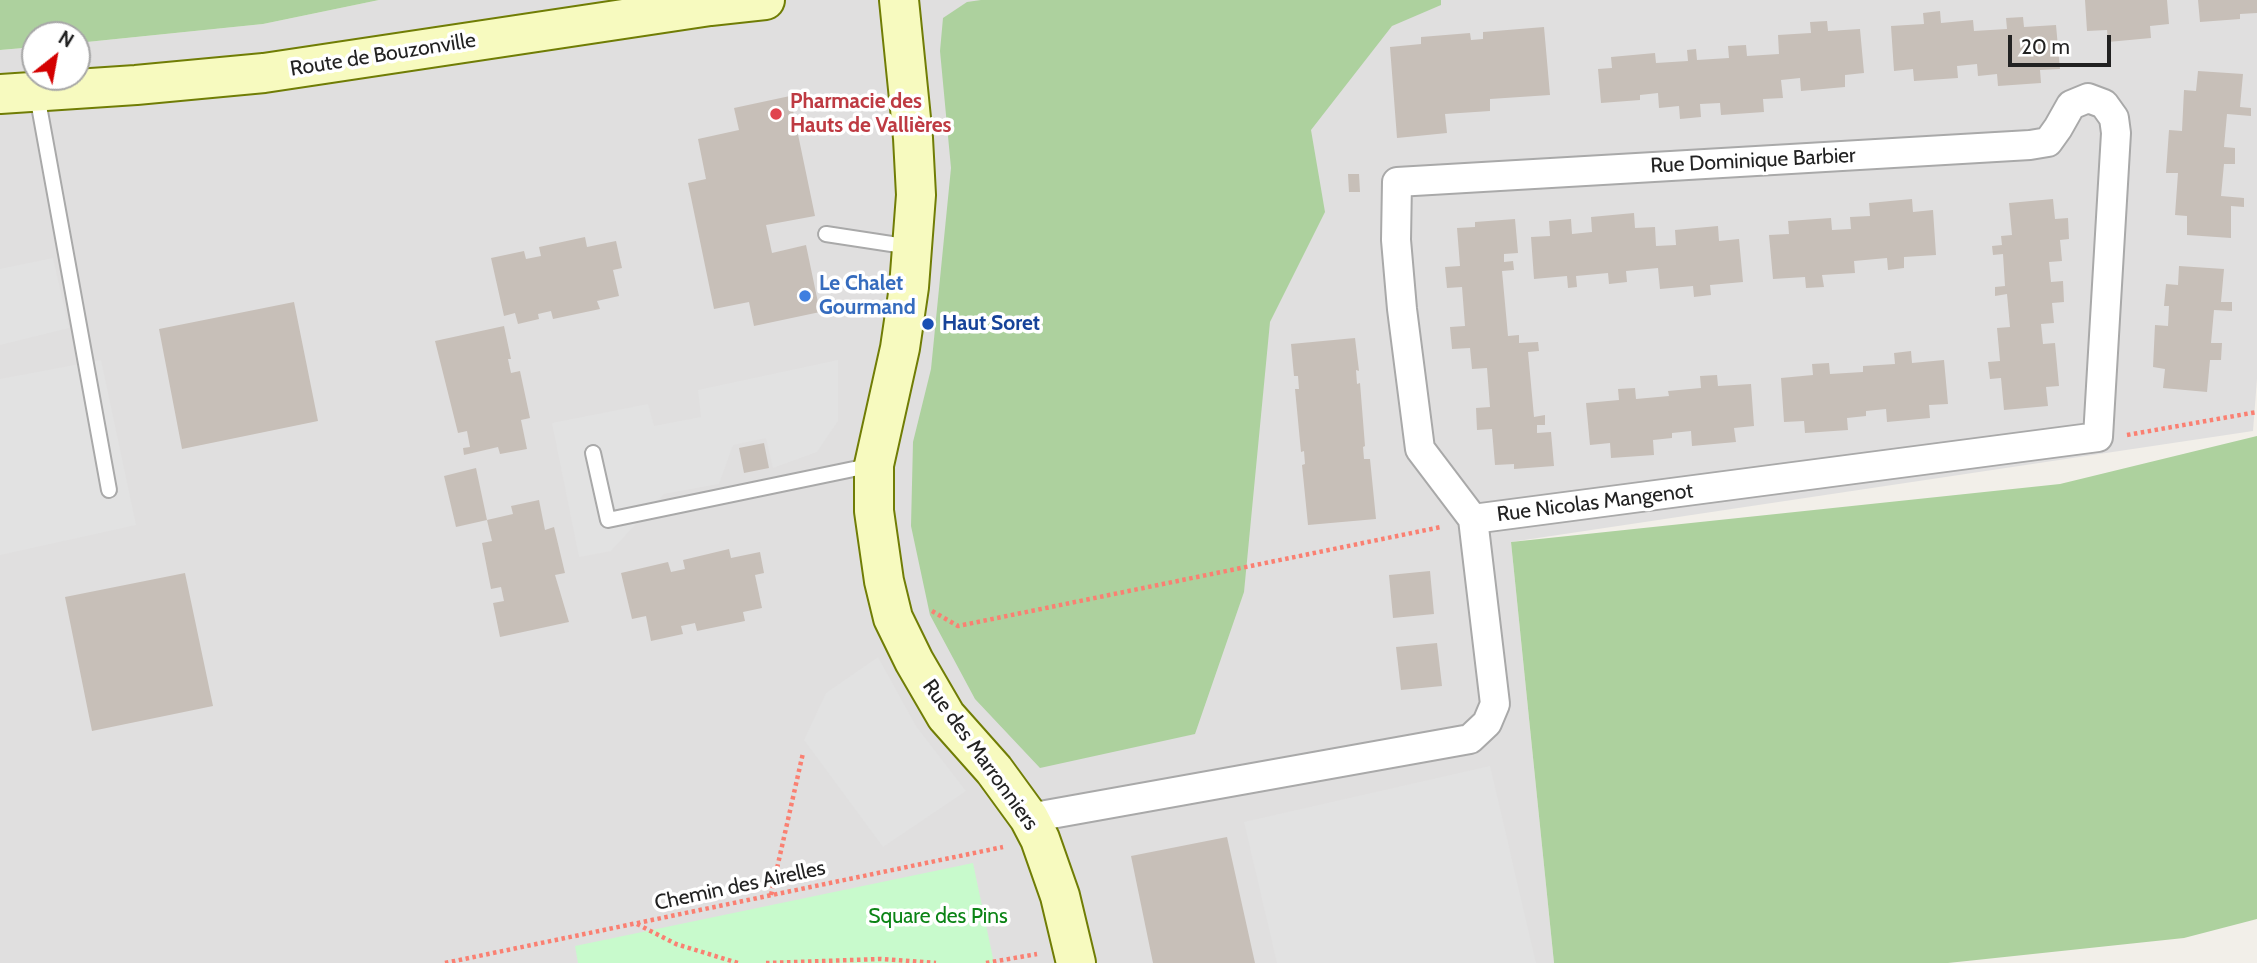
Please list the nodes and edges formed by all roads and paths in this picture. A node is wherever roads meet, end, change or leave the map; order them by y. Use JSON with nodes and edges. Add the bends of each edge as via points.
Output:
{"nodes":[{"id":1,"x":765,"y":0,"type":"edge"},
{"id":2,"x":899,"y":0,"type":"edge"},
{"id":3,"x":18,"y":94,"type":"edge"},
{"id":4,"x":826,"y":234,"type":"dead end"},
{"id":5,"x":913,"y":247,"type":"junction"},
{"id":6,"x":2257,"y":412,"type":"edge"},
{"id":7,"x":2098,"y":437,"type":"junction"},
{"id":8,"x":593,"y":453,"type":"dead end"},
{"id":9,"x":874,"y":465,"type":"junction"},
{"id":10,"x":109,"y":490,"type":"dead end"},
{"id":11,"x":1473,"y":519,"type":"junction"},
{"id":12,"x":893,"y":618,"type":"junction"},
{"id":13,"x":803,"y":753,"type":"dead end"},
{"id":14,"x":1035,"y":828,"type":"junction"},
{"id":15,"x":771,"y":895,"type":"junction"},
{"id":16,"x":636,"y":923,"type":"junction"},
{"id":17,"x":1074,"y":955,"type":"edge"},
{"id":18,"x":445,"y":963,"type":"edge"},
{"id":19,"x":738,"y":963,"type":"edge"},
{"id":20,"x":766,"y":963,"type":"edge"},
{"id":21,"x":936,"y":963,"type":"edge"},
{"id":22,"x":986,"y":963,"type":"edge"}],
"edges":[{"from":1,"to":3,"type":"street","name":"Route de Bouzonville","via":[[264,73]]},
{"from":2,"to":5,"type":"street","name":"Rue des Marronniers","via":[[913,138]]},
{"from":3,"to":10,"type":"lane"},
{"from":4,"to":5,"type":"lane"},
{"from":5,"to":9,"type":"street","name":"Rue des Marronniers","via":[[900,348]]},
{"from":6,"to":7,"type":"path"},
{"from":7,"to":11,"type":"street","name":"Rue Nicolas Mangenot"},
{"from":7,"to":11,"type":"street","name":"Rue Dominique Barbier","via":[[2116,133],[2114,118],[2104,104],[2088,98],[2071,105],[2048,142],[2030,145],[1397,182],[1399,281],[1420,449]]},
{"from":8,"to":9,"type":"lane","via":[[608,520]]},
{"from":9,"to":12,"type":"street","name":"Rue des Marronniers","via":[[874,511]]},
{"from":11,"to":12,"type":"path","via":[[958,626],[930,610]]},
{"from":11,"to":14,"type":"street","name":"Rue Nicolas Mangenot","via":[[1495,704],[1487,723],[1470,739]]},
{"from":12,"to":14,"type":"street","name":"Rue des Marronniers","via":[[946,716],[994,770]]},
{"from":13,"to":15,"type":"path"},
{"from":14,"to":15,"type":"path","name":"Chemin des Airelles"},
{"from":14,"to":17,"type":"street","name":"Rue des Marronniers","via":[[1060,896]]},
{"from":15,"to":16,"type":"path","name":"Chemin des Airelles"},
{"from":16,"to":18,"type":"path","name":"Chemin des Airelles"},
{"from":16,"to":19,"type":"path","via":[[676,944]]},
{"from":17,"to":22,"type":"path"},
{"from":20,"to":21,"type":"path","via":[[881,959]]}]}
